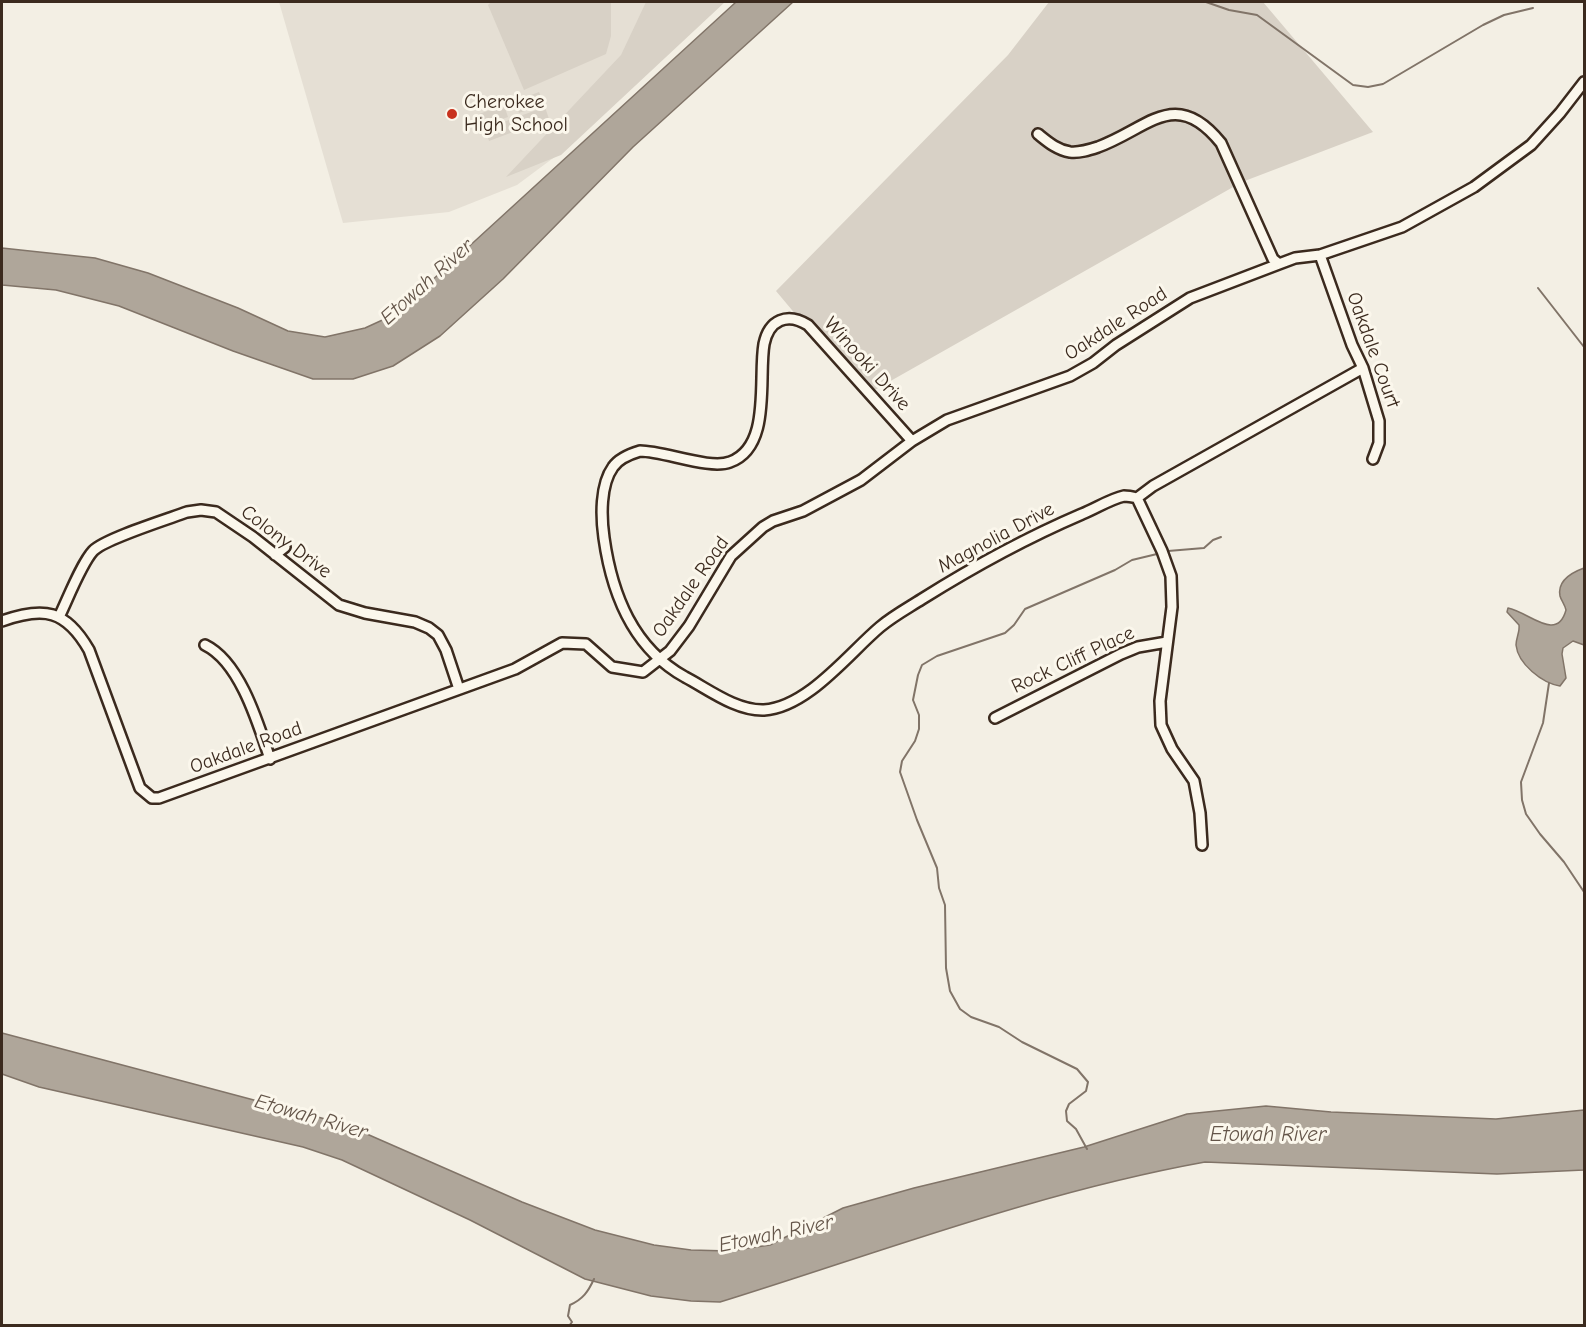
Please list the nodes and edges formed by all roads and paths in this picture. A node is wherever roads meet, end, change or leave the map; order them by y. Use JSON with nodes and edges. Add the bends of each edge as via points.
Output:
{"nodes":[{"id":1,"x":1584,"y":82,"type":"edge"},
{"id":2,"x":1038,"y":134,"type":"dead end"},
{"id":3,"x":1320,"y":255,"type":"junction"},
{"id":4,"x":1279,"y":264,"type":"junction"},
{"id":5,"x":1362,"y":368,"type":"junction"},
{"id":6,"x":912,"y":441,"type":"junction"},
{"id":7,"x":1373,"y":459,"type":"dead end"},
{"id":8,"x":1137,"y":498,"type":"junction"},
{"id":9,"x":285,"y":547,"type":"dead end"},
{"id":10,"x":275,"y":555,"type":"junction"},
{"id":11,"x":59,"y":617,"type":"junction"},
{"id":12,"x":2,"y":621,"type":"edge"},
{"id":13,"x":1167,"y":642,"type":"junction"},
{"id":14,"x":205,"y":645,"type":"dead end"},
{"id":15,"x":659,"y":660,"type":"junction"},
{"id":16,"x":459,"y":689,"type":"junction"},
{"id":17,"x":995,"y":718,"type":"dead end"},
{"id":18,"x":270,"y":759,"type":"junction"},
{"id":19,"x":1202,"y":845,"type":"dead end"}],
"edges":[{"from":1,"to":3,"type":"street","name":"Oakdale Road","via":[[1530,145],[1474,187],[1402,227]]},
{"from":2,"to":4,"type":"street","via":[[1057,148],[1083,151],[1116,140],[1150,120],[1185,115],[1195,120],[1221,143]]},
{"from":3,"to":4,"type":"street","name":"Oakdale Road"},
{"from":3,"to":5,"type":"street","name":"Oakdale Court"},
{"from":4,"to":6,"type":"street","name":"Oakdale Road","via":[[1190,298],[1070,376],[947,420]]},
{"from":5,"to":7,"type":"street","name":"Oakdale Court","via":[[1379,421],[1380,443]]},
{"from":5,"to":8,"type":"street","name":"Magnolia Drive"},
{"from":6,"to":15,"type":"street","name":"Oakdale Road","via":[[861,480],[803,511],[773,520],[748,539],[731,556],[689,626]]},
{"from":6,"to":15,"type":"street","name":"Winooki Drive","via":[[808,325],[790,317],[772,327],[764,346],[759,419],[751,443],[739,458],[720,464],[640,451],[619,461],[607,479],[603,531],[612,578],[627,619]]},
{"from":8,"to":13,"type":"street","via":[[1171,576]]},
{"from":8,"to":15,"type":"street","name":"Magnolia Drive","via":[[1125,496],[1059,524],[954,579],[881,626],[821,681],[782,706],[764,710],[741,706]]},
{"from":9,"to":10,"type":"street"},
{"from":10,"to":11,"type":"street","name":"Colony Drive","via":[[216,512],[187,512],[105,542],[93,551]]},
{"from":10,"to":16,"type":"street","name":"Colony Drive","via":[[339,605],[429,628],[445,647]]},
{"from":11,"to":12,"type":"street","via":[[50,613],[21,614]]},
{"from":11,"to":18,"type":"street","name":"Oakdale Road","via":[[79,633],[89,650],[133,774],[144,793],[159,798]]},
{"from":13,"to":17,"type":"street","name":"Rock Cliff Place","via":[[1120,654]]},
{"from":13,"to":19,"type":"street","via":[[1161,725],[1194,781]]},
{"from":14,"to":18,"type":"street","via":[[216,650],[231,667],[257,718]]},
{"from":15,"to":16,"type":"street","name":"Oakdale Road","via":[[643,672],[632,671],[612,667],[586,644],[562,643],[524,665]]},
{"from":16,"to":18,"type":"street","name":"Oakdale Road"}]}
